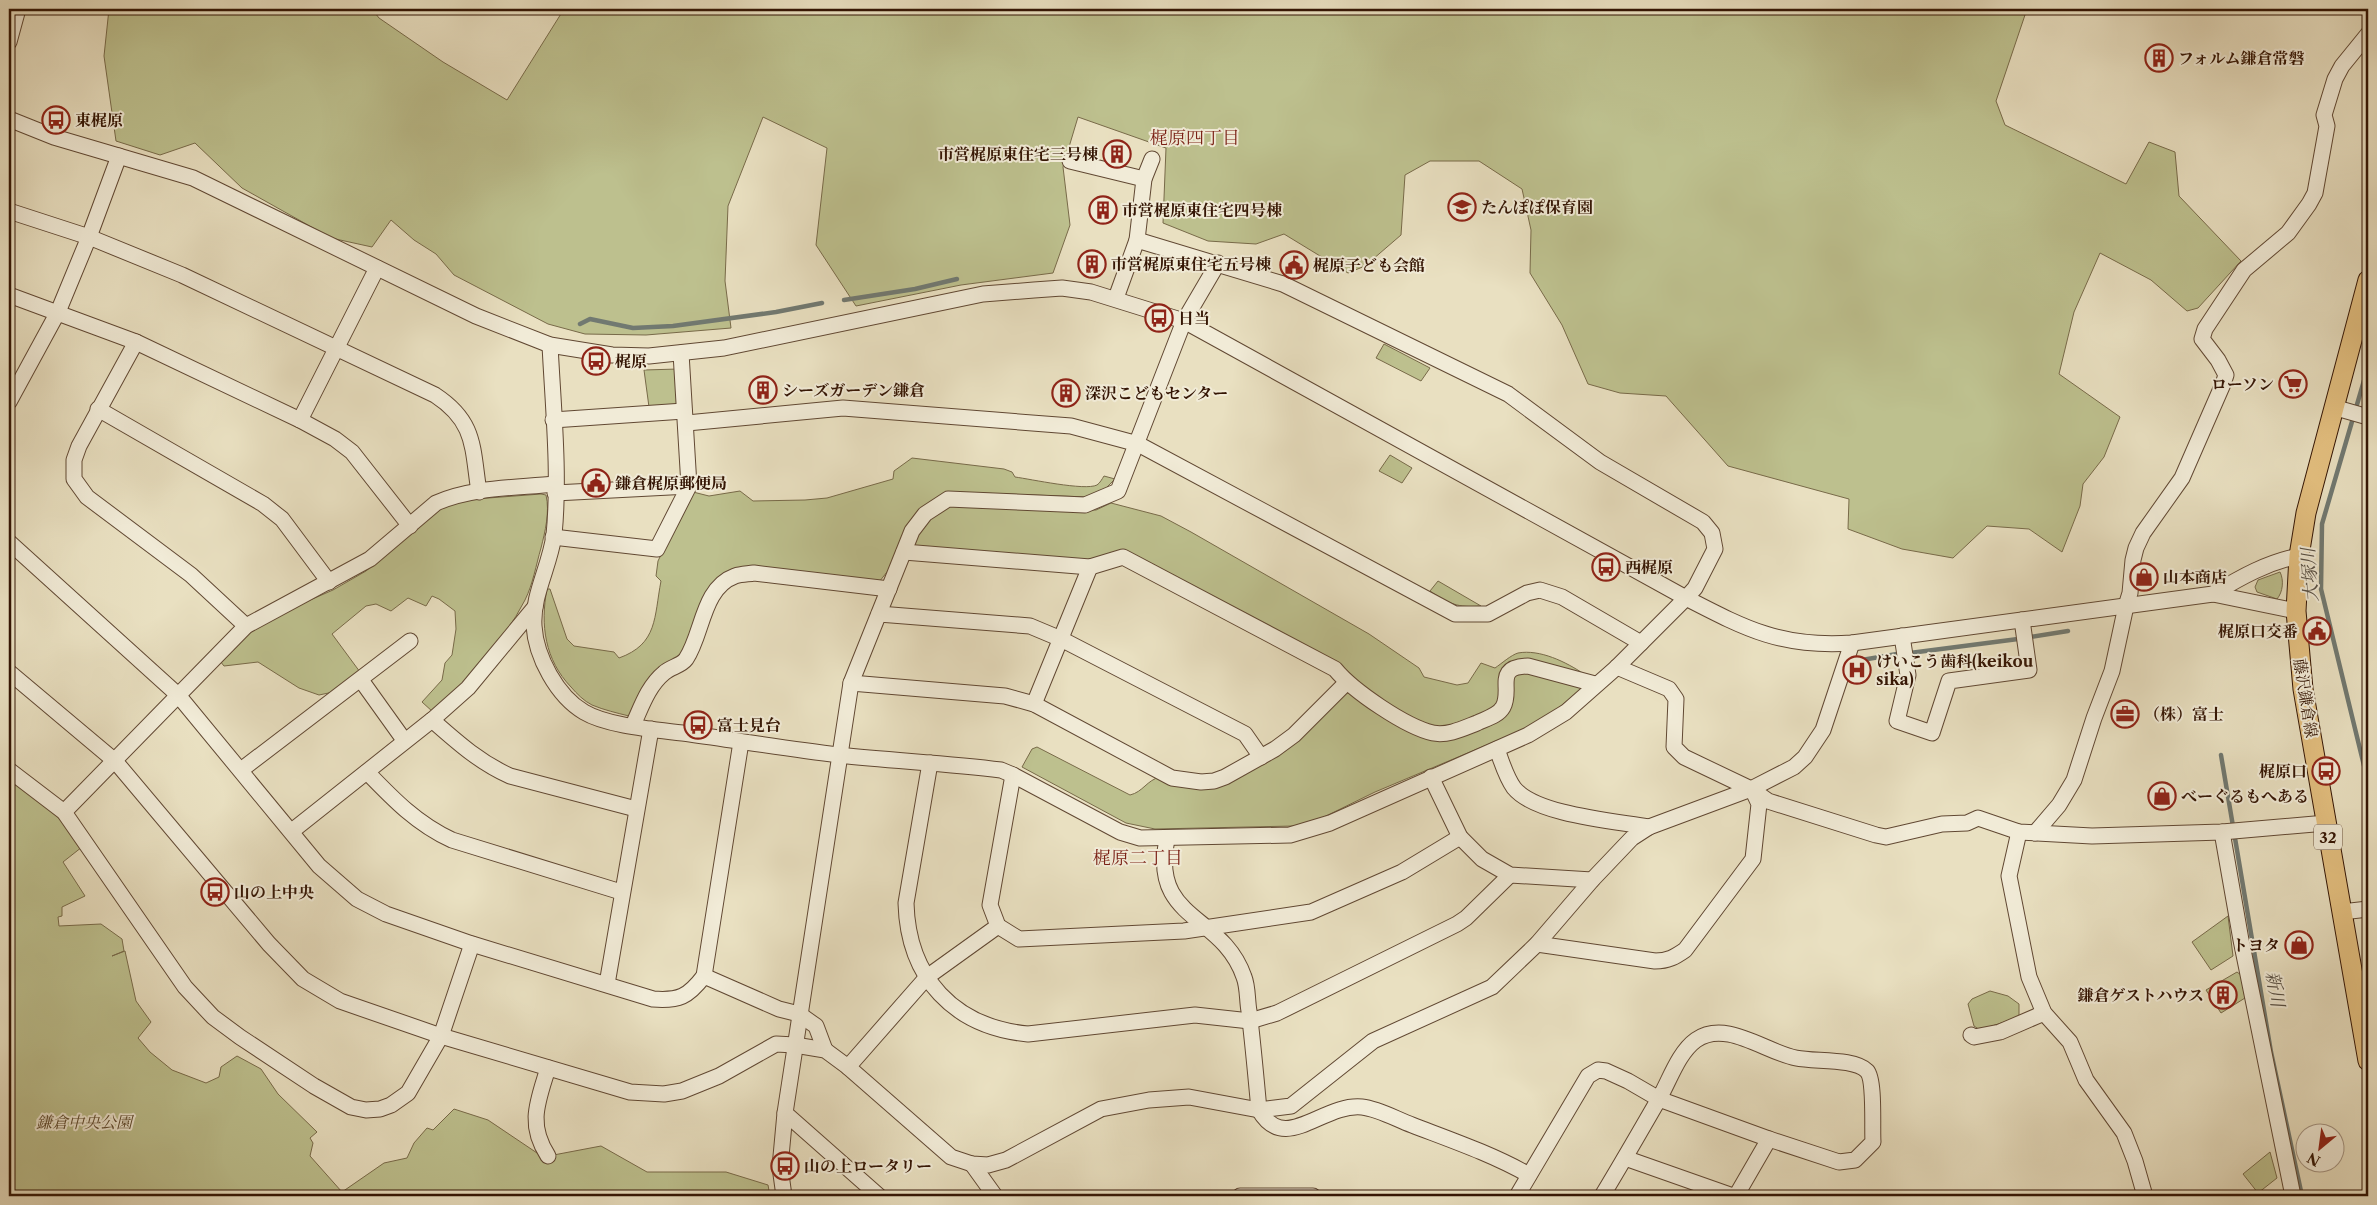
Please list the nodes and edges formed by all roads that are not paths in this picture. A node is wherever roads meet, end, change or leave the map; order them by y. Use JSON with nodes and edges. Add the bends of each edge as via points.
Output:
{"nodes":[{"id":1,"x":18,"y":9,"type":"edge"},
{"id":2,"x":2368,"y":34,"type":"edge"},
{"id":3,"x":9,"y":42,"type":"edge"},
{"id":4,"x":9,"y":119,"type":"edge"},
{"id":5,"x":119,"y":156,"type":"junction"},
{"id":6,"x":1152,"y":159,"type":"dead end"},
{"id":7,"x":1070,"y":161,"type":"dead end"},
{"id":8,"x":1144,"y":179,"type":"junction"},
{"id":9,"x":9,"y":211,"type":"edge"},
{"id":10,"x":89,"y":237,"type":"junction"},
{"id":11,"x":1137,"y":240,"type":"junction"},
{"id":12,"x":1218,"y":263,"type":"junction"},
{"id":13,"x":377,"y":268,"type":"junction"},
{"id":14,"x":2368,"y":280,"type":"edge"},
{"id":15,"x":9,"y":294,"type":"edge"},
{"id":16,"x":1116,"y":298,"type":"junction"},
{"id":17,"x":58,"y":312,"type":"junction"},
{"id":18,"x":1184,"y":321,"type":"junction"},
{"id":19,"x":136,"y":342,"type":"junction"},
{"id":20,"x":550,"y":344,"type":"junction"},
{"id":21,"x":337,"y":347,"type":"junction"},
{"id":22,"x":681,"y":353,"type":"junction"},
{"id":23,"x":9,"y":402,"type":"edge"},
{"id":24,"x":2333,"y":407,"type":"junction"},
{"id":25,"x":98,"y":409,"type":"junction"},
{"id":26,"x":685,"y":417,"type":"junction"},
{"id":27,"x":2368,"y":417,"type":"edge"},
{"id":28,"x":300,"y":420,"type":"junction"},
{"id":29,"x":553,"y":420,"type":"junction"},
{"id":30,"x":1138,"y":444,"type":"junction"},
{"id":31,"x":689,"y":486,"type":"junction"},
{"id":32,"x":555,"y":489,"type":"junction"},
{"id":33,"x":479,"y":492,"type":"junction"},
{"id":34,"x":410,"y":526,"type":"junction"},
{"id":35,"x":554,"y":537,"type":"junction"},
{"id":36,"x":9,"y":542,"type":"edge"},
{"id":37,"x":904,"y":552,"type":"junction"},
{"id":38,"x":2299,"y":556,"type":"junction"},
{"id":39,"x":1090,"y":567,"type":"junction"},
{"id":40,"x":329,"y":582,"type":"junction"},
{"id":41,"x":889,"y":589,"type":"junction"},
{"id":42,"x":2213,"y":594,"type":"junction"},
{"id":43,"x":1686,"y":598,"type":"junction"},
{"id":44,"x":2126,"y":606,"type":"junction"},
{"id":45,"x":534,"y":607,"type":"junction"},
{"id":46,"x":2296,"y":611,"type":"junction"},
{"id":47,"x":879,"y":614,"type":"junction"},
{"id":48,"x":2022,"y":620,"type":"junction"},
{"id":49,"x":246,"y":626,"type":"junction"},
{"id":50,"x":1902,"y":636,"type":"junction"},
{"id":51,"x":1061,"y":639,"type":"junction"},
{"id":52,"x":410,"y":641,"type":"dead end"},
{"id":53,"x":1641,"y":642,"type":"junction"},
{"id":54,"x":1852,"y":643,"type":"junction"},
{"id":55,"x":1617,"y":667,"type":"junction"},
{"id":56,"x":9,"y":672,"type":"edge"},
{"id":57,"x":361,"y":680,"type":"junction"},
{"id":58,"x":851,"y":683,"type":"junction"},
{"id":59,"x":1346,"y":683,"type":"junction"},
{"id":60,"x":1595,"y":684,"type":"junction"},
{"id":61,"x":178,"y":695,"type":"junction"},
{"id":62,"x":1034,"y":704,"type":"junction"},
{"id":63,"x":432,"y":720,"type":"junction"},
{"id":64,"x":633,"y":725,"type":"junction"},
{"id":65,"x":651,"y":729,"type":"junction"},
{"id":66,"x":404,"y":740,"type":"junction"},
{"id":67,"x":741,"y":742,"type":"junction"},
{"id":68,"x":1497,"y":750,"type":"junction"},
{"id":69,"x":839,"y":755,"type":"junction"},
{"id":70,"x":1261,"y":757,"type":"junction"},
{"id":71,"x":115,"y":761,"type":"junction"},
{"id":72,"x":930,"y":763,"type":"junction"},
{"id":73,"x":9,"y":770,"type":"edge"},
{"id":74,"x":241,"y":770,"type":"junction"},
{"id":75,"x":367,"y":772,"type":"junction"},
{"id":76,"x":1014,"y":775,"type":"junction"},
{"id":77,"x":1431,"y":777,"type":"junction"},
{"id":78,"x":1752,"y":789,"type":"junction"},
{"id":79,"x":636,"y":809,"type":"junction"},
{"id":80,"x":64,"y":812,"type":"junction"},
{"id":81,"x":2326,"y":823,"type":"junction"},
{"id":82,"x":1649,"y":827,"type":"junction"},
{"id":83,"x":292,"y":831,"type":"junction"},
{"id":84,"x":2019,"y":832,"type":"junction"},
{"id":85,"x":2222,"y":832,"type":"junction"},
{"id":86,"x":2035,"y":833,"type":"junction"},
{"id":87,"x":1460,"y":836,"type":"junction"},
{"id":88,"x":1167,"y":839,"type":"junction"},
{"id":89,"x":1510,"y":875,"type":"junction"},
{"id":90,"x":1592,"y":880,"type":"junction"},
{"id":91,"x":621,"y":892,"type":"junction"},
{"id":92,"x":2368,"y":909,"type":"edge"},
{"id":93,"x":2342,"y":912,"type":"junction"},
{"id":94,"x":998,"y":926,"type":"junction"},
{"id":95,"x":1209,"y":928,"type":"junction"},
{"id":96,"x":472,"y":944,"type":"junction"},
{"id":97,"x":1537,"y":944,"type":"junction"},
{"id":98,"x":704,"y":976,"type":"junction"},
{"id":99,"x":927,"y":977,"type":"junction"},
{"id":100,"x":606,"y":984,"type":"junction"},
{"id":101,"x":2044,"y":1013,"type":"junction"},
{"id":102,"x":799,"y":1014,"type":"junction"},
{"id":103,"x":1250,"y":1021,"type":"junction"},
{"id":104,"x":1970,"y":1035,"type":"dead end"},
{"id":105,"x":441,"y":1036,"type":"junction"},
{"id":106,"x":795,"y":1045,"type":"junction"},
{"id":107,"x":825,"y":1050,"type":"junction"},
{"id":108,"x":2368,"y":1061,"type":"edge"},
{"id":109,"x":848,"y":1067,"type":"junction"},
{"id":110,"x":548,"y":1068,"type":"junction"},
{"id":111,"x":1659,"y":1099,"type":"junction"},
{"id":112,"x":1259,"y":1110,"type":"junction"},
{"id":113,"x":785,"y":1113,"type":"junction"},
{"id":114,"x":1769,"y":1139,"type":"junction"},
{"id":115,"x":548,"y":1156,"type":"dead end"},
{"id":116,"x":1625,"y":1158,"type":"junction"},
{"id":117,"x":972,"y":1164,"type":"junction"},
{"id":118,"x":1528,"y":1175,"type":"junction"},
{"id":119,"x":870,"y":1193,"type":"edge"},
{"id":120,"x":784,"y":1196,"type":"edge"},
{"id":121,"x":995,"y":1196,"type":"edge"},
{"id":122,"x":1240,"y":1196,"type":"edge"},
{"id":123,"x":1304,"y":1196,"type":"edge"},
{"id":124,"x":1518,"y":1196,"type":"edge"},
{"id":125,"x":1602,"y":1196,"type":"edge"},
{"id":126,"x":1735,"y":1196,"type":"edge"},
{"id":127,"x":2145,"y":1196,"type":"edge"},
{"id":128,"x":2294,"y":1196,"type":"edge"}],
"edges":[{"from":1,"to":3,"type":"street"},
{"from":2,"to":44,"type":"street","via":[[2335,79],[2324,115],[2327,126],[2315,193],[2309,204],[2288,233],[2244,270],[2202,338],[2226,375],[2182,478],[2136,548]]},
{"from":4,"to":5,"type":"street"},
{"from":5,"to":10,"type":"street"},
{"from":5,"to":13,"type":"street","via":[[193,178]]},
{"from":6,"to":8,"type":"street"},
{"from":7,"to":8,"type":"street"},
{"from":8,"to":11,"type":"street"},
{"from":9,"to":10,"type":"street"},
{"from":10,"to":17,"type":"street"},
{"from":10,"to":21,"type":"street","via":[[182,275]]},
{"from":11,"to":12,"type":"street"},
{"from":11,"to":16,"type":"street"},
{"from":12,"to":18,"type":"street"},
{"from":12,"to":43,"type":"street","via":[[1283,284],[1508,394],[1600,462],[1703,522],[1712,533],[1715,549]]},
{"from":13,"to":20,"type":"street","via":[[476,316]]},
{"from":13,"to":21,"type":"street"},
{"from":14,"to":24,"type":"main road","name":"藤沢鎌倉線","number":"32"},
{"from":15,"to":17,"type":"street"},
{"from":16,"to":18,"type":"street"},
{"from":16,"to":22,"type":"street","via":[[1062,288],[983,294],[724,348]]},
{"from":17,"to":19,"type":"street"},
{"from":17,"to":23,"type":"street"},
{"from":18,"to":30,"type":"street"},
{"from":18,"to":43,"type":"street"},
{"from":19,"to":25,"type":"street"},
{"from":19,"to":28,"type":"street"},
{"from":20,"to":22,"type":"street","via":[[612,355]]},
{"from":20,"to":29,"type":"street"},
{"from":21,"to":28,"type":"street"},
{"from":21,"to":33,"type":"street","via":[[450,405],[462,418],[471,440]]},
{"from":22,"to":26,"type":"street"},
{"from":24,"to":27,"type":"street"},
{"from":24,"to":38,"type":"main road","name":"藤沢鎌倉線","number":"32","via":[[2306,513]]},
{"from":25,"to":40,"type":"street","via":[[263,504],[282,519]]},
{"from":25,"to":49,"type":"street","via":[[74,460],[74,479],[80,489],[86,497],[191,575]]},
{"from":26,"to":29,"type":"street"},
{"from":26,"to":30,"type":"street","via":[[843,408],[1071,426]]},
{"from":26,"to":31,"type":"street"},
{"from":28,"to":34,"type":"street","via":[[352,452]]},
{"from":29,"to":32,"type":"street"},
{"from":30,"to":37,"type":"street","via":[[1118,491],[1085,505],[948,499],[924,514],[912,531]]},
{"from":30,"to":53,"type":"street","via":[[1456,614],[1488,614],[1527,593],[1540,590],[1562,597]]},
{"from":31,"to":32,"type":"street"},
{"from":31,"to":35,"type":"street","via":[[657,548]]},
{"from":32,"to":33,"type":"street"},
{"from":32,"to":35,"type":"street"},
{"from":33,"to":34,"type":"street","via":[[436,503]]},
{"from":34,"to":40,"type":"street","via":[[370,559]]},
{"from":35,"to":45,"type":"street"},
{"from":36,"to":61,"type":"street"},
{"from":37,"to":39,"type":"street"},
{"from":37,"to":41,"type":"street"},
{"from":38,"to":42,"type":"street","via":[[2255,570]]},
{"from":38,"to":46,"type":"main road","name":"藤沢鎌倉線","number":"32"},
{"from":39,"to":51,"type":"street"},
{"from":39,"to":59,"type":"street","via":[[1123,557],[1335,669]]},
{"from":40,"to":49,"type":"street"},
{"from":41,"to":47,"type":"street"},
{"from":41,"to":64,"type":"street","via":[[754,573],[735,576],[718,589],[707,604],[694,646],[684,661],[664,672],[653,685]]},
{"from":42,"to":44,"type":"street"},
{"from":42,"to":46,"type":"street"},
{"from":43,"to":53,"type":"street"},
{"from":43,"to":54,"type":"street","via":[[1740,626],[1775,638],[1820,645]]},
{"from":44,"to":48,"type":"street"},
{"from":44,"to":86,"type":"street","via":[[2112,671],[2074,780],[2059,805]]},
{"from":45,"to":63,"type":"street","via":[[468,688]]},
{"from":45,"to":64,"type":"street","via":[[537,641],[547,670],[566,696],[583,712]]},
{"from":46,"to":81,"type":"main road","name":"藤沢鎌倉線","number":"32","via":[[2303,689]]},
{"from":47,"to":51,"type":"street","via":[[1030,626]]},
{"from":47,"to":58,"type":"street"},
{"from":48,"to":50,"type":"street"},
{"from":48,"to":50,"type":"street","via":[[2029,670],[1949,681],[1932,733],[1896,721],[1908,675]]},
{"from":49,"to":61,"type":"street"},
{"from":50,"to":54,"type":"street"},
{"from":51,"to":62,"type":"street"},
{"from":51,"to":70,"type":"street","via":[[1245,734]]},
{"from":52,"to":57,"type":"street"},
{"from":53,"to":55,"type":"street"},
{"from":54,"to":78,"type":"street","via":[[1829,714],[1814,745],[1794,768]]},
{"from":55,"to":60,"type":"street"},
{"from":55,"to":78,"type":"street","via":[[1670,689],[1676,699],[1674,747],[1684,757]]},
{"from":56,"to":71,"type":"street"},
{"from":57,"to":66,"type":"street"},
{"from":57,"to":74,"type":"street"},
{"from":58,"to":62,"type":"street","via":[[1005,696]]},
{"from":58,"to":69,"type":"street"},
{"from":59,"to":60,"type":"street","via":[[1413,726],[1434,733],[1459,730],[1496,714],[1503,708],[1505,683],[1512,668],[1528,666]]},
{"from":59,"to":70,"type":"street","via":[[1294,735]]},
{"from":60,"to":68,"type":"street","via":[[1566,712]]},
{"from":61,"to":71,"type":"street"},
{"from":61,"to":74,"type":"street"},
{"from":62,"to":70,"type":"street","via":[[1172,778],[1214,781]]},
{"from":63,"to":66,"type":"street"},
{"from":63,"to":79,"type":"street","via":[[472,755],[510,776]]},
{"from":64,"to":65,"type":"street"},
{"from":65,"to":67,"type":"street"},
{"from":65,"to":79,"type":"street"},
{"from":66,"to":75,"type":"street"},
{"from":67,"to":69,"type":"street"},
{"from":67,"to":98,"type":"street"},
{"from":68,"to":77,"type":"street"},
{"from":68,"to":82,"type":"street","via":[[1507,777],[1516,790],[1539,806]]},
{"from":69,"to":72,"type":"street"},
{"from":69,"to":102,"type":"street"},
{"from":71,"to":80,"type":"street"},
{"from":71,"to":105,"type":"street","via":[[293,970],[340,1001]]},
{"from":72,"to":76,"type":"street","via":[[1001,770]]},
{"from":72,"to":99,"type":"street","via":[[906,903],[907,926],[914,952]]},
{"from":73,"to":80,"type":"street"},
{"from":74,"to":83,"type":"street"},
{"from":75,"to":83,"type":"street"},
{"from":75,"to":91,"type":"street","via":[[397,803],[432,831]]},
{"from":76,"to":88,"type":"street","via":[[1120,832],[1140,838]]},
{"from":76,"to":94,"type":"street","via":[[990,905]]},
{"from":77,"to":87,"type":"street"},
{"from":77,"to":88,"type":"street","via":[[1330,823],[1290,835]]},
{"from":78,"to":82,"type":"street"},
{"from":78,"to":84,"type":"street","via":[[1768,801],[1886,837],[1942,824],[1968,823],[1978,818]]},
{"from":78,"to":97,"type":"street","via":[[1759,804],[1753,859],[1685,950],[1666,961],[1656,961]]},
{"from":79,"to":91,"type":"street"},
{"from":80,"to":105,"type":"street","via":[[186,987],[222,1024],[314,1086],[351,1107],[366,1110],[391,1105],[408,1093]]},
{"from":81,"to":85,"type":"street"},
{"from":81,"to":93,"type":"main road","name":"藤沢鎌倉線","number":"32"},
{"from":82,"to":90,"type":"street","via":[[1632,838]]},
{"from":83,"to":96,"type":"street","via":[[319,866],[357,899],[386,914]]},
{"from":84,"to":86,"type":"street"},
{"from":84,"to":101,"type":"street","via":[[2009,876],[2029,977]]},
{"from":85,"to":86,"type":"street","via":[[2092,836]]},
{"from":85,"to":128,"type":"street"},
{"from":87,"to":89,"type":"street","via":[[1482,859]]},
{"from":87,"to":95,"type":"street","via":[[1402,872],[1311,912]]},
{"from":88,"to":95,"type":"street","via":[[1163,855],[1164,878],[1171,895]]},
{"from":89,"to":90,"type":"street"},
{"from":89,"to":103,"type":"street","via":[[1457,924],[1277,1013]]},
{"from":90,"to":97,"type":"street"},
{"from":91,"to":100,"type":"street"},
{"from":92,"to":93,"type":"street"},
{"from":93,"to":108,"type":"main road","name":"藤沢鎌倉線","number":"32"},
{"from":94,"to":95,"type":"street","via":[[1020,939]]},
{"from":94,"to":99,"type":"street"},
{"from":95,"to":103,"type":"street","via":[[1230,950],[1244,977]]},
{"from":96,"to":100,"type":"street"},
{"from":96,"to":105,"type":"street"},
{"from":97,"to":112,"type":"street","via":[[1492,987],[1373,1041],[1291,1106]]},
{"from":98,"to":100,"type":"street","via":[[687,995],[668,1000],[653,999]]},
{"from":98,"to":102,"type":"street","via":[[779,1009]]},
{"from":99,"to":103,"type":"street","via":[[958,1010],[979,1023],[1010,1032],[1028,1034],[1195,1015]]},
{"from":99,"to":109,"type":"street"},
{"from":101,"to":104,"type":"street","via":[[2000,1032]]},
{"from":101,"to":127,"type":"street","via":[[2070,1042],[2086,1080],[2124,1133]]},
{"from":102,"to":106,"type":"street"},
{"from":102,"to":107,"type":"street","via":[[816,1026]]},
{"from":103,"to":112,"type":"street"},
{"from":105,"to":110,"type":"street"},
{"from":106,"to":107,"type":"street"},
{"from":106,"to":110,"type":"street","via":[[776,1044],[713,1078],[664,1094],[630,1092]]},
{"from":106,"to":113,"type":"street"},
{"from":107,"to":109,"type":"street"},
{"from":109,"to":117,"type":"street","via":[[951,1158]]},
{"from":110,"to":115,"type":"street","via":[[535,1110],[538,1139]]},
{"from":111,"to":114,"type":"street"},
{"from":111,"to":114,"type":"street","via":[[1686,1049],[1713,1032],[1732,1034],[1797,1058],[1859,1065],[1868,1072],[1873,1142],[1855,1160],[1838,1162]]},
{"from":111,"to":116,"type":"street"},
{"from":111,"to":118,"type":"street","via":[[1606,1071],[1593,1072]]},
{"from":112,"to":117,"type":"street","via":[[1189,1097],[1125,1104],[1101,1109],[1006,1160],[988,1166]]},
{"from":112,"to":118,"type":"street","via":[[1271,1125],[1284,1130],[1337,1109],[1361,1107],[1448,1138]]},
{"from":113,"to":119,"type":"street"},
{"from":113,"to":120,"type":"street","via":[[780,1167]]},
{"from":114,"to":126,"type":"street"},
{"from":116,"to":125,"type":"street"},
{"from":116,"to":126,"type":"street"},
{"from":117,"to":121,"type":"street"},
{"from":118,"to":124,"type":"street"},
{"from":122,"to":123,"type":"street"}]}
